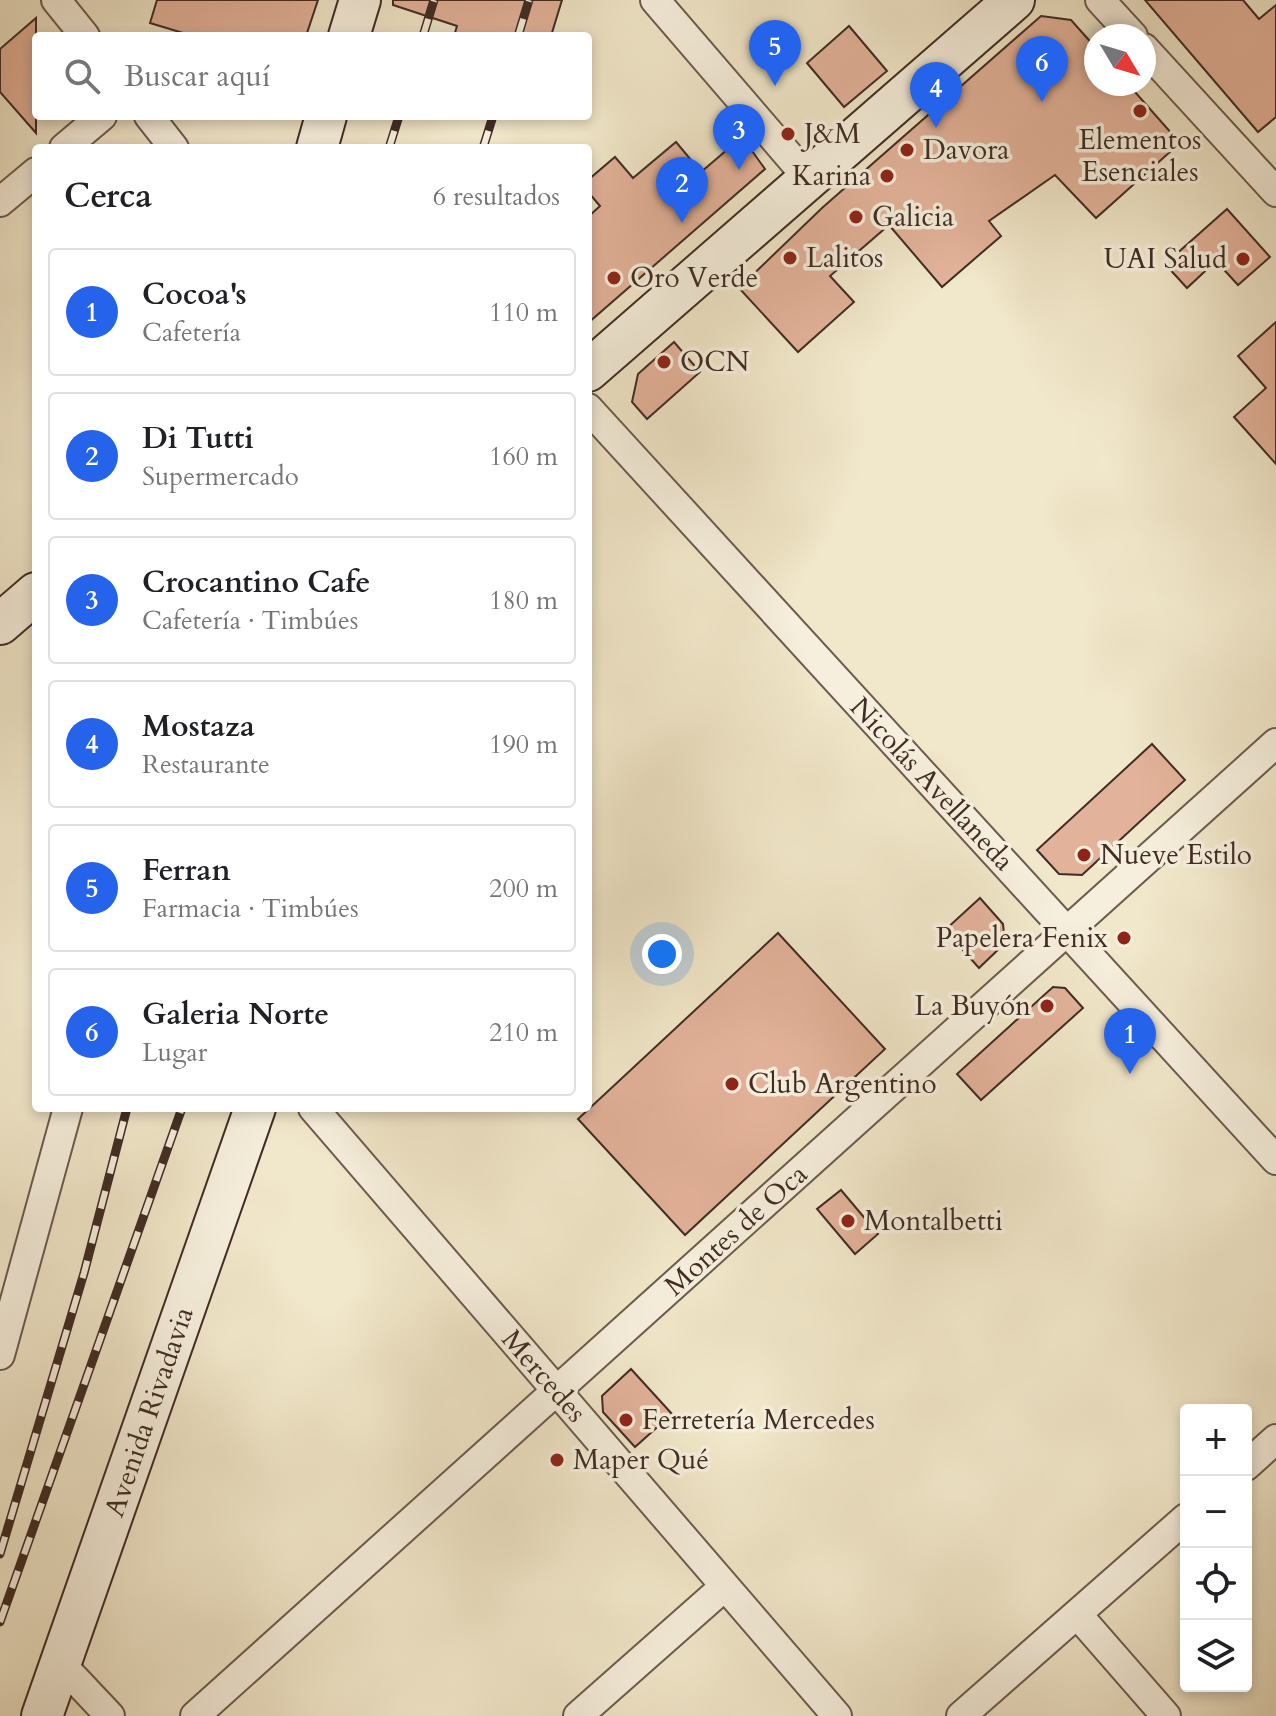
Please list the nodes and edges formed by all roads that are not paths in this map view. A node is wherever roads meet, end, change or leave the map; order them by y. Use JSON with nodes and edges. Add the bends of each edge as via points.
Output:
{"nodes":[{"id":1,"x":56,"y":0,"type":"edge"},
{"id":2,"x":360,"y":0,"type":"edge"},
{"id":3,"x":655,"y":0,"type":"edge"},
{"id":4,"x":1014,"y":0,"type":"edge"},
{"id":5,"x":1100,"y":0,"type":"edge"},
{"id":6,"x":1122,"y":24,"type":"edge"},
{"id":7,"x":82,"y":32,"type":"edge"},
{"id":8,"x":350,"y":32,"type":"edge"},
{"id":9,"x":1156,"y":61,"type":"edge"},
{"id":10,"x":97,"y":120,"type":"edge"},
{"id":11,"x":152,"y":120,"type":"edge"},
{"id":12,"x":325,"y":120,"type":"edge"},
{"id":13,"x":69,"y":144,"type":"edge"},
{"id":14,"x":171,"y":144,"type":"edge"},
{"id":15,"x":318,"y":144,"type":"edge"},
{"id":16,"x":32,"y":175,"type":"edge"},
{"id":17,"x":808,"y":178,"type":"junction"},
{"id":18,"x":1276,"y":192,"type":"edge"},
{"id":19,"x":0,"y":202,"type":"edge"},
{"id":20,"x":592,"y":367,"type":"edge"},
{"id":21,"x":592,"y":412,"type":"edge"},
{"id":22,"x":32,"y":596,"type":"edge"},
{"id":23,"x":0,"y":624,"type":"edge"},
{"id":24,"x":1276,"y":743,"type":"edge"},
{"id":25,"x":1067,"y":931,"type":"junction"},
{"id":26,"x":67,"y":1112,"type":"edge"},
{"id":27,"x":254,"y":1112,"type":"edge"},
{"id":28,"x":316,"y":1112,"type":"edge"},
{"id":29,"x":1276,"y":1160,"type":"edge"},
{"id":30,"x":0,"y":1355,"type":"edge"},
{"id":31,"x":557,"y":1391,"type":"junction"},
{"id":32,"x":1276,"y":1439,"type":"edge"},
{"id":33,"x":1252,"y":1461,"type":"edge"},
{"id":34,"x":1180,"y":1523,"type":"edge"},
{"id":35,"x":724,"y":1587,"type":"junction"},
{"id":36,"x":1077,"y":1614,"type":"junction"},
{"id":37,"x":61,"y":1664,"type":"junction"},
{"id":38,"x":42,"y":1716,"type":"edge"},
{"id":39,"x":110,"y":1716,"type":"edge"},
{"id":40,"x":195,"y":1716,"type":"edge"},
{"id":41,"x":578,"y":1716,"type":"edge"},
{"id":42,"x":837,"y":1716,"type":"edge"},
{"id":43,"x":961,"y":1716,"type":"edge"},
{"id":44,"x":1166,"y":1716,"type":"edge"}],
"edges":[{"from":1,"to":7,"type":"street"},
{"from":2,"to":8,"type":"street"},
{"from":3,"to":17,"type":"street"},
{"from":4,"to":17,"type":"street"},
{"from":5,"to":6,"type":"street"},
{"from":9,"to":18,"type":"street"},
{"from":10,"to":13,"type":"street"},
{"from":11,"to":14,"type":"street"},
{"from":12,"to":15,"type":"street"},
{"from":16,"to":19,"type":"street"},
{"from":17,"to":20,"type":"street"},
{"from":21,"to":25,"type":"street","name":"Nicolás Avellaneda"},
{"from":22,"to":23,"type":"street"},
{"from":24,"to":25,"type":"street","name":"Montes de Oca"},
{"from":25,"to":29,"type":"street","name":"Nicolás Avellaneda"},
{"from":25,"to":31,"type":"street","name":"Montes de Oca"},
{"from":26,"to":30,"type":"street"},
{"from":27,"to":37,"type":"street","name":"Avenida Rivadavia"},
{"from":28,"to":31,"type":"street","name":"Mercedes"},
{"from":31,"to":35,"type":"street","name":"Mercedes"},
{"from":31,"to":40,"type":"street","name":"Montes de Oca"},
{"from":32,"to":33,"type":"street"},
{"from":34,"to":36,"type":"street"},
{"from":35,"to":41,"type":"street"},
{"from":35,"to":42,"type":"street","name":"Mercedes"},
{"from":36,"to":43,"type":"street"},
{"from":36,"to":44,"type":"street"},
{"from":37,"to":38,"type":"street","name":"Avenida Rivadavia"},
{"from":37,"to":39,"type":"street"}]}
